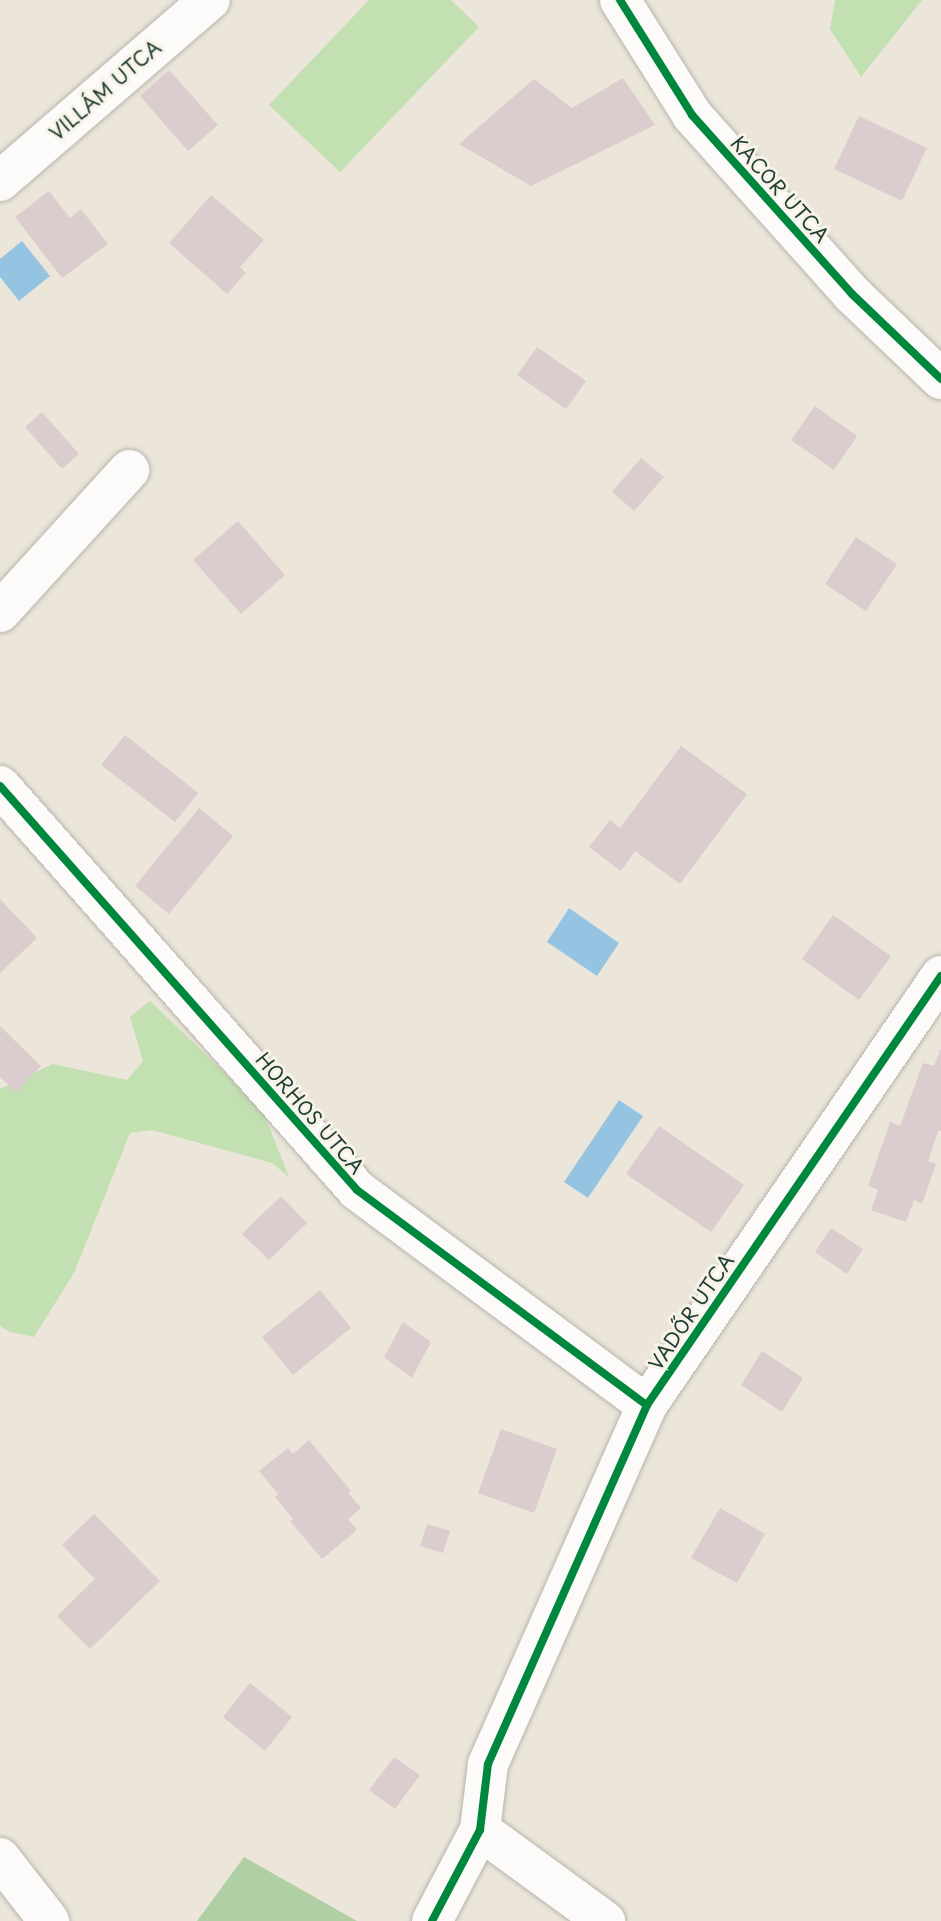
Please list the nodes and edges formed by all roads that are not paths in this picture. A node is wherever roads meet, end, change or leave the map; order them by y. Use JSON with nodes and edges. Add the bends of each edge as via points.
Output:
{"nodes":[{"id":1,"x":210,"y":0,"type":"edge"},
{"id":2,"x":620,"y":0,"type":"edge"},
{"id":3,"x":0,"y":181,"type":"edge"},
{"id":4,"x":941,"y":379,"type":"edge"},
{"id":5,"x":129,"y":470,"type":"dead end"},
{"id":6,"x":0,"y":612,"type":"edge"},
{"id":7,"x":0,"y":786,"type":"edge"},
{"id":8,"x":941,"y":976,"type":"edge"},
{"id":9,"x":647,"y":1405,"type":"junction"},
{"id":10,"x":480,"y":1830,"type":"junction"},
{"id":11,"x":0,"y":1858,"type":"edge"},
{"id":12,"x":49,"y":1921,"type":"edge"},
{"id":13,"x":432,"y":1921,"type":"edge"},
{"id":14,"x":605,"y":1921,"type":"edge"}],
"edges":[{"from":1,"to":3,"type":"street","name":"VILLÁM UTCA"},
{"from":2,"to":4,"type":"street","name":"KACOR UTCA","via":[[692,115],[852,294]]},
{"from":5,"to":6,"type":"street"},
{"from":7,"to":9,"type":"street","name":"HORHOS UTCA","via":[[357,1190]]},
{"from":8,"to":9,"type":"street","name":"VADŐR UTCA"},
{"from":9,"to":10,"type":"street","name":"VADŐR UTCA","via":[[488,1764]]},
{"from":10,"to":13,"type":"street"},
{"from":10,"to":14,"type":"street"},
{"from":11,"to":12,"type":"street"}]}
